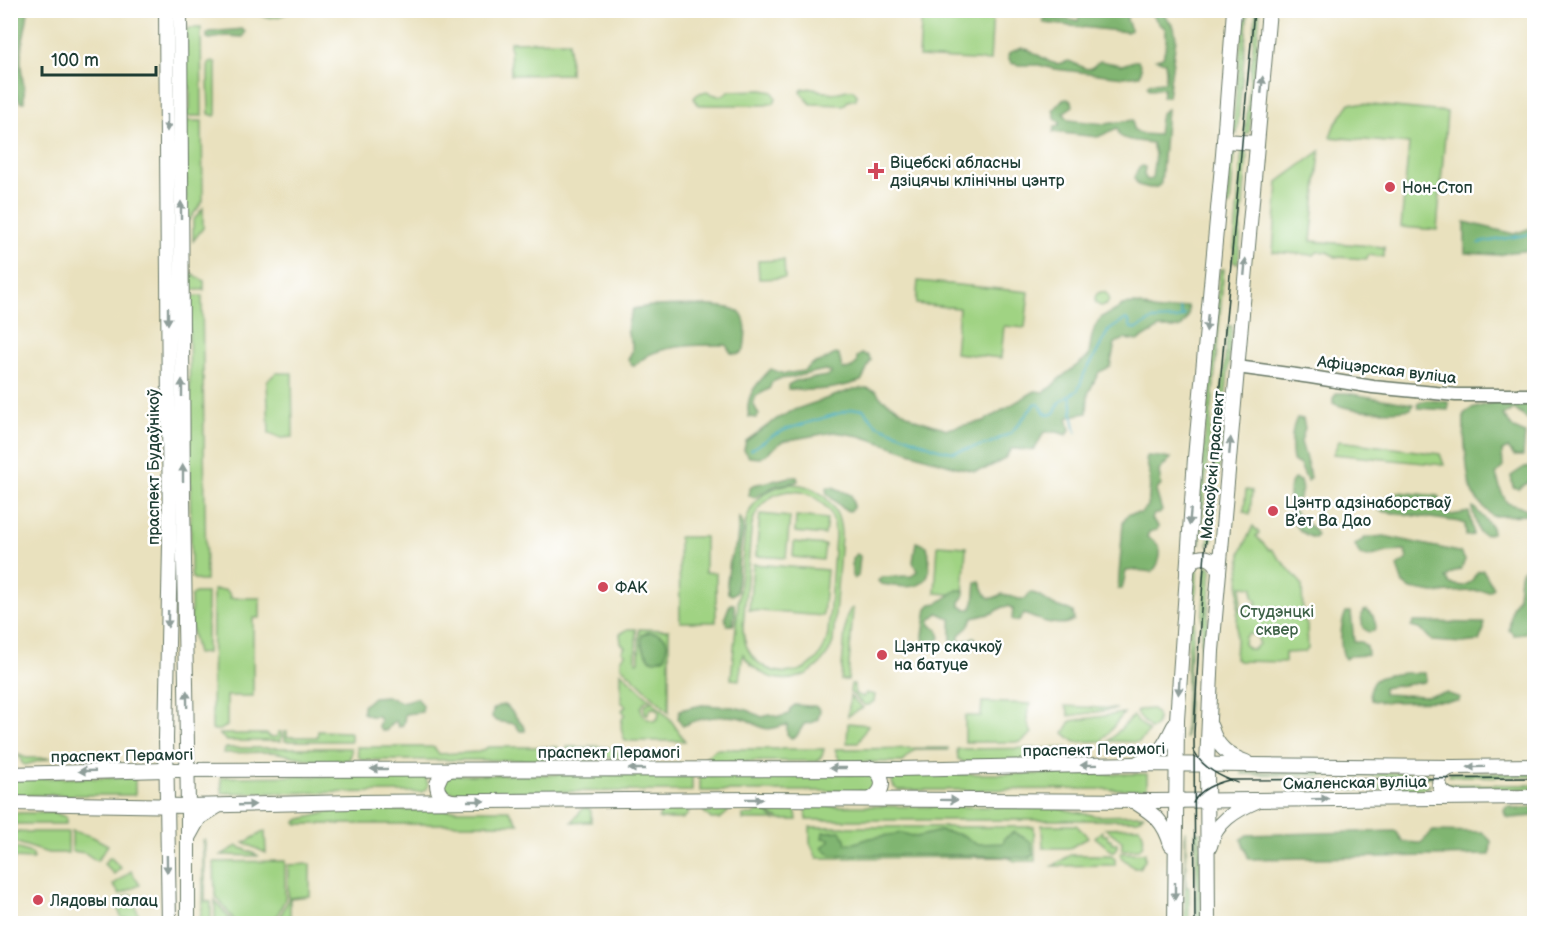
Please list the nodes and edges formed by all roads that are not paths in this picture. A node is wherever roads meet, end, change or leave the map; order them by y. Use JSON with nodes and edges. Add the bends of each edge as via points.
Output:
{"nodes":[{"id":1,"x":166,"y":10,"type":"edge"},
{"id":2,"x":180,"y":10,"type":"edge"},
{"id":3,"x":1234,"y":10,"type":"edge"},
{"id":4,"x":1269,"y":10,"type":"edge"},
{"id":5,"x":1224,"y":141,"type":"junction"},
{"id":6,"x":1257,"y":144,"type":"junction"},
{"id":7,"x":1237,"y":368,"type":"junction"},
{"id":8,"x":1534,"y":395,"type":"edge"},
{"id":9,"x":1189,"y":539,"type":"junction"},
{"id":10,"x":1221,"y":540,"type":"junction"},
{"id":11,"x":1186,"y":572,"type":"junction"},
{"id":12,"x":1219,"y":574,"type":"junction"},
{"id":13,"x":1209,"y":716,"type":"junction"},
{"id":14,"x":1177,"y":720,"type":"junction"},
{"id":15,"x":187,"y":738,"type":"junction"},
{"id":16,"x":166,"y":739,"type":"junction"},
{"id":17,"x":1134,"y":764,"type":"junction"},
{"id":18,"x":1176,"y":764,"type":"junction"},
{"id":19,"x":1207,"y":764,"type":"junction"},
{"id":20,"x":1257,"y":765,"type":"junction"},
{"id":21,"x":1534,"y":766,"type":"edge"},
{"id":22,"x":1424,"y":767,"type":"junction"},
{"id":23,"x":1454,"y":767,"type":"junction"},
{"id":24,"x":872,"y":768,"type":"junction"},
{"id":25,"x":217,"y":769,"type":"junction"},
{"id":26,"x":419,"y":769,"type":"junction"},
{"id":27,"x":452,"y":769,"type":"junction"},
{"id":28,"x":897,"y":769,"type":"junction"},
{"id":29,"x":140,"y":770,"type":"junction"},
{"id":30,"x":166,"y":770,"type":"junction"},
{"id":31,"x":188,"y":770,"type":"junction"},
{"id":32,"x":10,"y":774,"type":"edge"},
{"id":33,"x":1453,"y":797,"type":"junction"},
{"id":34,"x":1534,"y":797,"type":"edge"},
{"id":35,"x":1423,"y":798,"type":"junction"},
{"id":36,"x":871,"y":799,"type":"junction"},
{"id":37,"x":898,"y":799,"type":"junction"},
{"id":38,"x":1262,"y":799,"type":"junction"},
{"id":39,"x":1208,"y":800,"type":"junction"},
{"id":40,"x":418,"y":801,"type":"junction"},
{"id":41,"x":452,"y":801,"type":"junction"},
{"id":42,"x":1134,"y":801,"type":"junction"},
{"id":43,"x":1175,"y":801,"type":"junction"},
{"id":44,"x":10,"y":803,"type":"edge"},
{"id":45,"x":140,"y":806,"type":"junction"},
{"id":46,"x":166,"y":806,"type":"junction"},
{"id":47,"x":188,"y":806,"type":"junction"},
{"id":48,"x":218,"y":806,"type":"junction"},
{"id":49,"x":167,"y":838,"type":"junction"},
{"id":50,"x":188,"y":838,"type":"junction"},
{"id":51,"x":1208,"y":857,"type":"junction"},
{"id":52,"x":1175,"y":858,"type":"junction"},
{"id":53,"x":169,"y":924,"type":"edge"},
{"id":54,"x":188,"y":924,"type":"edge"},
{"id":55,"x":1175,"y":924,"type":"edge"},
{"id":56,"x":1208,"y":924,"type":"edge"}],
"edges":[{"from":1,"to":16,"type":"main road","name":"праспект Будаўнікоў","one_way":true,"via":[[170,534]]},
{"from":15,"to":2,"type":"main road","name":"праспект Будаўнікоў","one_way":true},
{"from":3,"to":5,"type":"main road","name":"Маскоўскі праспект"},
{"from":6,"to":4,"type":"main road","name":"Маскоўскі праспект","one_way":true},
{"from":5,"to":6,"type":"main road"},
{"from":5,"to":9,"type":"main road","name":"Маскоўскі праспект","one_way":true},
{"from":7,"to":6,"type":"main road","name":"Маскоўскі праспект","one_way":true},
{"from":7,"to":8,"type":"street","name":"Афіцэрская вуліца","via":[[1444,394]]},
{"from":10,"to":7,"type":"main road","name":"Маскоўскі праспект","one_way":true},
{"from":9,"to":10,"type":"main road","via":[[1204,551]]},
{"from":9,"to":11,"type":"main road","name":"Маскоўскі праспект"},
{"from":10,"to":12,"type":"main road","name":"Маскоўскі праспект"},
{"from":11,"to":12,"type":"main road","via":[[1190,562],[1203,556],[1216,563]]},
{"from":11,"to":14,"type":"main road","name":"Маскоўскі праспект","one_way":true},
{"from":12,"to":13,"type":"main road","name":"Маскоўскі праспект"},
{"from":13,"to":19,"type":"main road","name":"Маскоўскі праспект"},
{"from":13,"to":20,"type":"main road","via":[[1221,748],[1232,757]]},
{"from":14,"to":17,"type":"main road","via":[[1164,747]]},
{"from":14,"to":18,"type":"main road","name":"Маскоўскі праспект"},
{"from":15,"to":25,"type":"main road","via":[[198,759]]},
{"from":15,"to":31,"type":"main road","name":"праспект Будаўнікоў"},
{"from":16,"to":29,"type":"main road","via":[[162,752]]},
{"from":16,"to":30,"type":"main road","name":"праспект Будаўнікоў"},
{"from":17,"to":18,"type":"main road","name":"праспект Перамогі"},
{"from":17,"to":28,"type":"main road","name":"праспект Перамогі","one_way":true},
{"from":18,"to":19,"type":"main road","name":"праспект Перамогі"},
{"from":18,"to":43,"type":"main road","name":"Маскоўскі праспект"},
{"from":19,"to":20,"type":"main road","name":"Смаленская вуліца"},
{"from":19,"to":39,"type":"main road","name":"Маскоўскі праспект"},
{"from":20,"to":22,"type":"main road","name":"Смаленская вуліца"},
{"from":21,"to":23,"type":"main road","name":"Смаленская вуліца","one_way":true},
{"from":22,"to":23,"type":"main road","name":"Смаленская вуліца"},
{"from":22,"to":35,"type":"main road","via":[[1434,782],[1432,791]]},
{"from":23,"to":33,"type":"main road","via":[[1443,772],[1439,780],[1442,792]]},
{"from":24,"to":27,"type":"main road","name":"праспект Перамогі","one_way":true},
{"from":24,"to":28,"type":"main road","name":"праспект Перамогі"},
{"from":24,"to":36,"type":"main road","via":[[882,787]]},
{"from":26,"to":25,"type":"main road","name":"праспект Перамогі","one_way":true},
{"from":25,"to":31,"type":"main road","name":"праспект Перамогі"},
{"from":26,"to":27,"type":"main road","name":"праспект Перамогі"},
{"from":26,"to":40,"type":"main road","via":[[428,774],[432,784],[429,795]]},
{"from":27,"to":41,"type":"main road","via":[[442,773],[437,784],[440,794]]},
{"from":28,"to":37,"type":"main road","via":[[888,783],[889,791]]},
{"from":29,"to":30,"type":"main road","name":"праспект Перамогі"},
{"from":29,"to":32,"type":"main road","name":"праспект Перамогі","one_way":true},
{"from":30,"to":31,"type":"main road","name":"праспект Перамогі"},
{"from":30,"to":46,"type":"main road","name":"праспект Будаўнікоў"},
{"from":31,"to":47,"type":"main road","name":"праспект Будаўнікоў"},
{"from":33,"to":34,"type":"main road","name":"Смаленская вуліца"},
{"from":33,"to":35,"type":"main road","name":"Смаленская вуліца"},
{"from":38,"to":35,"type":"main road","name":"Смаленская вуліца","one_way":true},
{"from":36,"to":37,"type":"main road"},
{"from":41,"to":36,"type":"main road","one_way":true},
{"from":37,"to":42,"type":"main road","one_way":true},
{"from":38,"to":39,"type":"main road","name":"Смаленская вуліца"},
{"from":38,"to":51,"type":"main road","via":[[1225,819],[1212,840]]},
{"from":39,"to":43,"type":"main road","name":"Смаленская вуліца"},
{"from":39,"to":51,"type":"main road","name":"Маскоўскі праспект"},
{"from":40,"to":41,"type":"main road"},
{"from":48,"to":40,"type":"main road","one_way":true},
{"from":42,"to":43,"type":"main road"},
{"from":42,"to":52,"type":"main road","via":[[1163,823]]},
{"from":43,"to":52,"type":"main road","name":"Маскоўскі праспект"},
{"from":44,"to":45,"type":"main road"},
{"from":45,"to":46,"type":"main road"},
{"from":45,"to":49,"type":"main road","via":[[162,824]]},
{"from":46,"to":47,"type":"main road"},
{"from":46,"to":49,"type":"main road","name":"праспект Будаўнікоў"},
{"from":47,"to":48,"type":"main road"},
{"from":47,"to":50,"type":"main road","name":"праспект Будаўнікоў"},
{"from":48,"to":50,"type":"main road","via":[[199,818]]},
{"from":49,"to":53,"type":"main road","name":"праспект Будаўнікоў","one_way":true},
{"from":50,"to":54,"type":"main road","name":"праспект Будаўнікоў"},
{"from":51,"to":56,"type":"main road","name":"Маскоўскі праспект"},
{"from":52,"to":55,"type":"main road","name":"Маскоўскі праспект","one_way":true}]}
